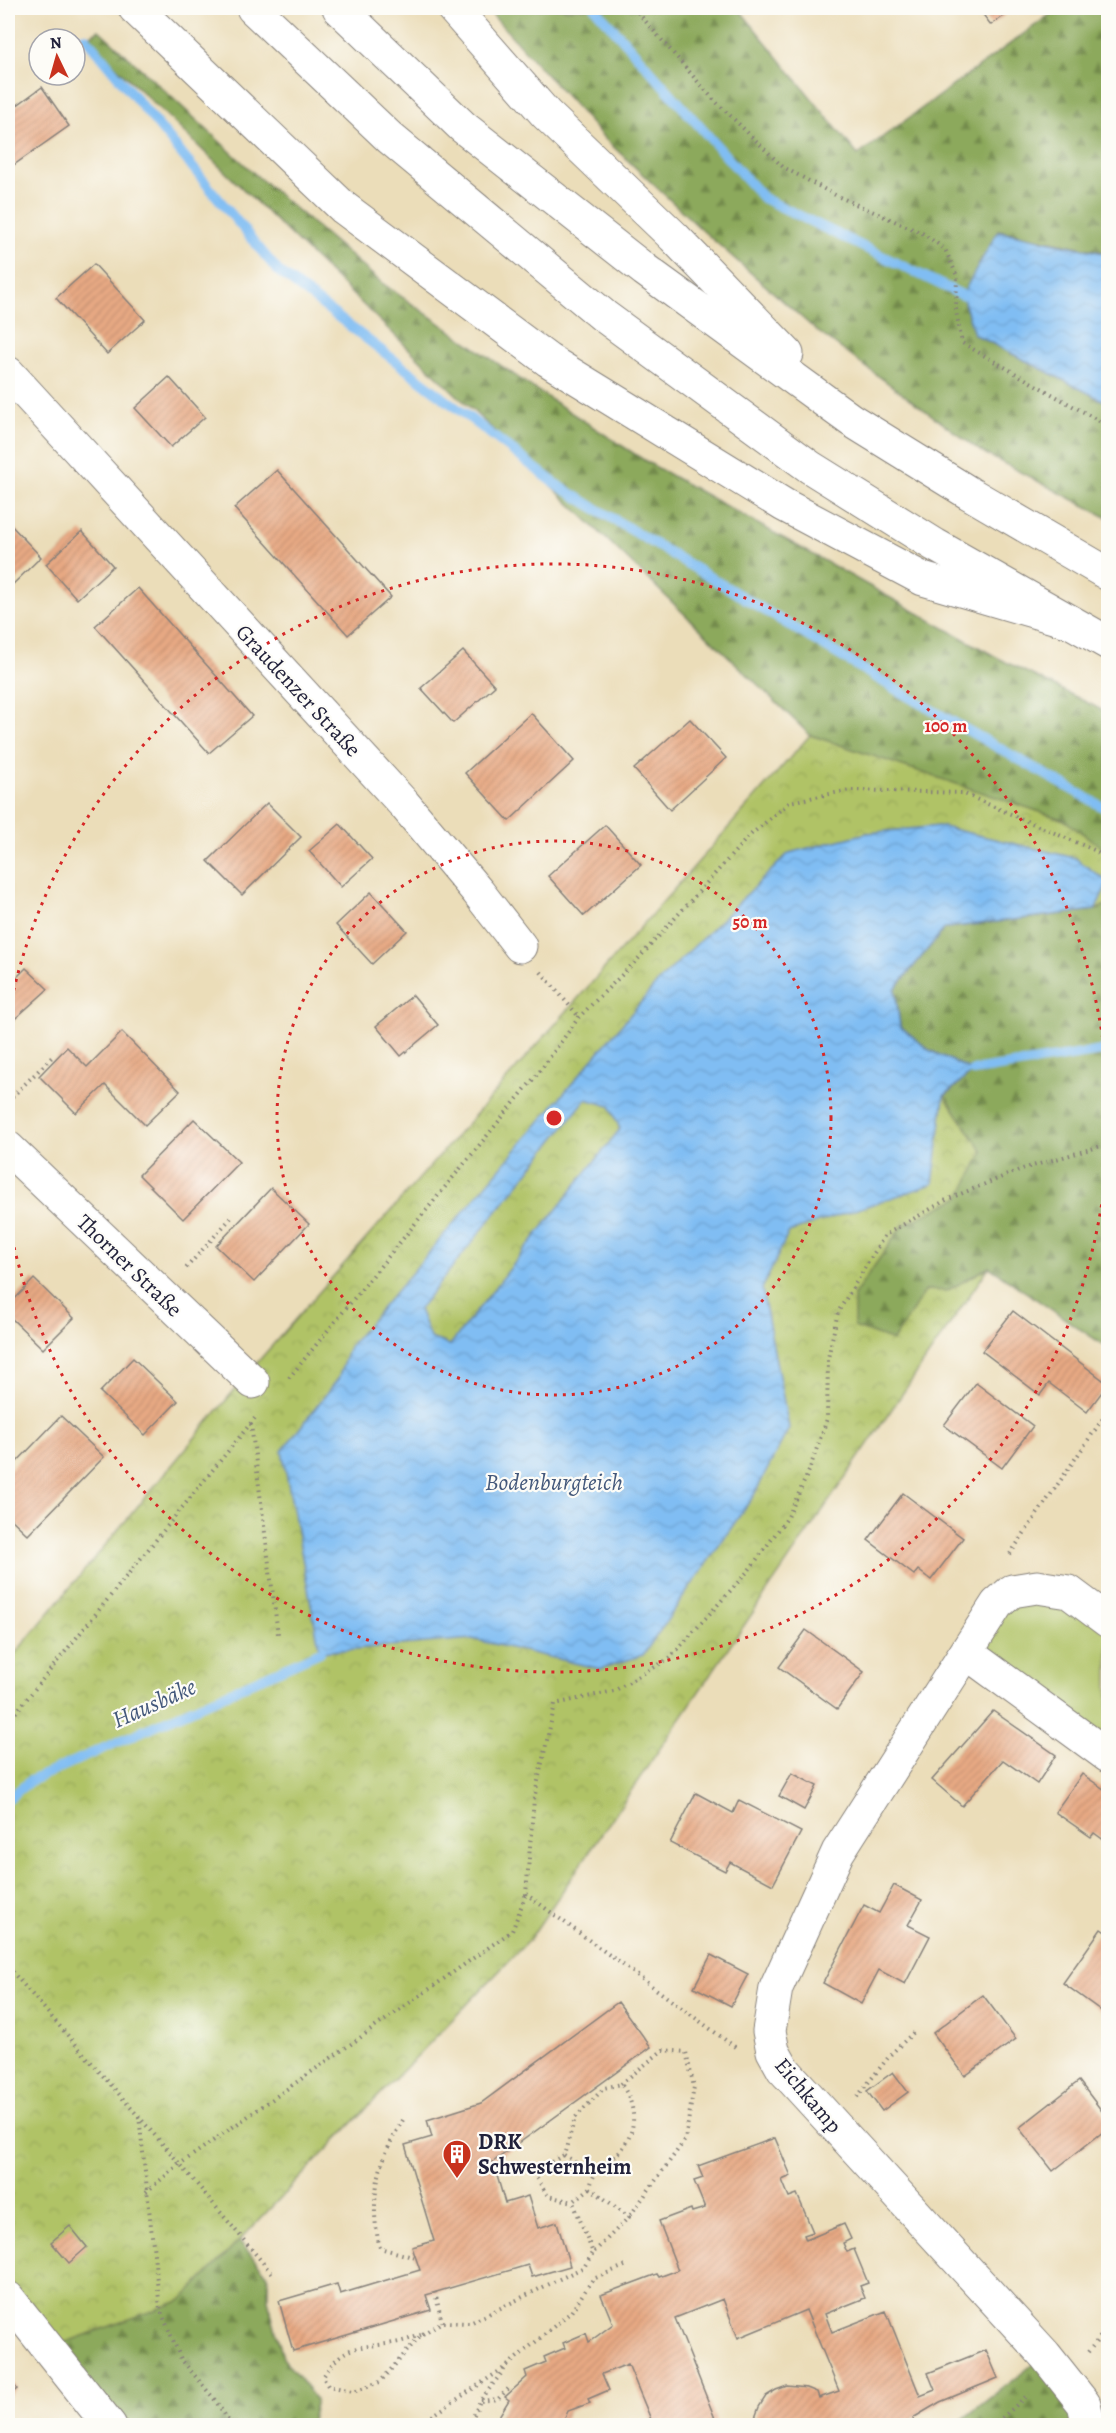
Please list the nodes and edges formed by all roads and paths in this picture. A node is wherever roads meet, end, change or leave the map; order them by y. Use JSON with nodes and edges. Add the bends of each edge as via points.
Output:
{"nodes":[{"id":1,"x":135,"y":8,"type":"edge"},
{"id":2,"x":253,"y":8,"type":"edge"},
{"id":3,"x":339,"y":8,"type":"edge"},
{"id":4,"x":453,"y":8,"type":"edge"},
{"id":5,"x":634,"y":8,"type":"edge"},
{"id":6,"x":8,"y":373,"type":"edge"},
{"id":7,"x":851,"y":420,"type":"junction"},
{"id":8,"x":1108,"y":426,"type":"edge"},
{"id":9,"x":1108,"y":574,"type":"edge"},
{"id":10,"x":1066,"y":621,"type":"junction"},
{"id":11,"x":1108,"y":643,"type":"edge"},
{"id":12,"x":1108,"y":860,"type":"edge"},
{"id":13,"x":520,"y":946,"type":"joint"},
{"id":14,"x":579,"y":1017,"type":"junction"},
{"id":15,"x":54,"y":1055,"type":"dead end"},
{"id":16,"x":8,"y":1101,"type":"edge"},
{"id":17,"x":1108,"y":1144,"type":"edge"},
{"id":18,"x":8,"y":1148,"type":"edge"},
{"id":19,"x":231,"y":1218,"type":"dead end"},
{"id":20,"x":161,"y":1295,"type":"junction"},
{"id":21,"x":253,"y":1382,"type":"dead end"},
{"id":22,"x":285,"y":1382,"type":"dead end"},
{"id":23,"x":1108,"y":1411,"type":"edge"},
{"id":24,"x":257,"y":1415,"type":"dead end"},
{"id":25,"x":251,"y":1423,"type":"junction"},
{"id":26,"x":1012,"y":1591,"type":"junction"},
{"id":27,"x":1108,"y":1621,"type":"edge"},
{"id":28,"x":278,"y":1634,"type":"dead end"},
{"id":29,"x":967,"y":1653,"type":"junction"},
{"id":30,"x":8,"y":1722,"type":"edge"},
{"id":31,"x":1108,"y":1756,"type":"edge"},
{"id":32,"x":526,"y":1894,"type":"junction"},
{"id":33,"x":8,"y":1967,"type":"edge"},
{"id":34,"x":914,"y":2032,"type":"dead end"},
{"id":35,"x":773,"y":2051,"type":"junction"},
{"id":36,"x":621,"y":2084,"type":"junction"},
{"id":37,"x":139,"y":2116,"type":"junction"},
{"id":38,"x":403,"y":2120,"type":"dead end"},
{"id":39,"x":835,"y":2126,"type":"junction"},
{"id":40,"x":564,"y":2155,"type":"junction"},
{"id":41,"x":180,"y":2164,"type":"junction"},
{"id":42,"x":593,"y":2174,"type":"junction"},
{"id":43,"x":590,"y":2188,"type":"junction"},
{"id":44,"x":146,"y":2192,"type":"junction"},
{"id":45,"x":573,"y":2202,"type":"junction"},
{"id":46,"x":629,"y":2217,"type":"junction"},
{"id":47,"x":593,"y":2253,"type":"junction"},
{"id":48,"x":416,"y":2258,"type":"dead end"},
{"id":49,"x":627,"y":2265,"type":"dead end"},
{"id":50,"x":274,"y":2276,"type":"dead end"},
{"id":51,"x":435,"y":2292,"type":"dead end"},
{"id":52,"x":8,"y":2298,"type":"edge"},
{"id":53,"x":442,"y":2322,"type":"junction"},
{"id":54,"x":421,"y":2335,"type":"junction"},
{"id":55,"x":507,"y":2366,"type":"junction"},
{"id":56,"x":1057,"y":2370,"type":"junction"},
{"id":57,"x":509,"y":2388,"type":"dead end"},
{"id":58,"x":480,"y":2401,"type":"junction"},
{"id":59,"x":110,"y":2426,"type":"edge"},
{"id":60,"x":232,"y":2426,"type":"edge"},
{"id":61,"x":417,"y":2426,"type":"edge"},
{"id":62,"x":469,"y":2426,"type":"edge"},
{"id":63,"x":993,"y":2426,"type":"edge"},
{"id":64,"x":1089,"y":2426,"type":"edge"}],
"edges":[{"from":1,"to":10,"type":"main road","via":[[344,208],[548,360],[784,505],[923,579]]},
{"from":2,"to":10,"type":"main road","via":[[390,138],[604,316],[810,467]]},
{"from":3,"to":7,"type":"main road","via":[[463,127],[645,270]]},
{"from":4,"to":7,"type":"main road","via":[[546,114],[674,237]]},
{"from":5,"to":8,"type":"path","via":[[712,99],[783,167],[837,196],[922,233],[945,249],[957,276],[956,311],[962,344]]},
{"from":6,"to":13,"type":"main road","name":"Graudenzer Straße","via":[[404,804]]},
{"from":7,"to":9,"type":"main road"},
{"from":10,"to":11,"type":"main road"},
{"from":12,"to":14,"type":"path","via":[[1094,850],[962,793],[850,790],[790,802],[749,836],[639,958]]},
{"from":13,"to":14,"type":"path"},
{"from":14,"to":22,"type":"path","via":[[540,1071]]},
{"from":15,"to":16,"type":"path"},
{"from":17,"to":32,"type":"path","via":[[1001,1178],[948,1200],[885,1235],[838,1312],[828,1358],[826,1419],[788,1517],[749,1570],[670,1658],[614,1690],[555,1704],[534,1798]]},
{"from":18,"to":20,"type":"main road","name":"Thorner Straße"},
{"from":19,"to":20,"type":"path"},
{"from":20,"to":21,"type":"main road","name":"Thorner Straße"},
{"from":23,"to":26,"type":"path","via":[[1010,1553]]},
{"from":24,"to":25,"type":"path"},
{"from":25,"to":28,"type":"path"},
{"from":25,"to":30,"type":"path"},
{"from":26,"to":27,"type":"main road","via":[[1037,1587],[1069,1592]]},
{"from":26,"to":29,"type":"main road","name":"Eichkamp","via":[[997,1604]]},
{"from":29,"to":31,"type":"main road"},
{"from":29,"to":35,"type":"main road","name":"Eichkamp","via":[[838,1852],[776,1988],[769,2031]]},
{"from":32,"to":35,"type":"path","via":[[738,2049]]},
{"from":32,"to":41,"type":"path","via":[[512,1931]]},
{"from":33,"to":37,"type":"path"},
{"from":34,"to":39,"type":"path","via":[[891,2054]]},
{"from":35,"to":39,"type":"main road","name":"Eichkamp","via":[[783,2069]]},
{"from":36,"to":40,"type":"path","via":[[604,2088],[575,2118]]},
{"from":36,"to":42,"type":"path","via":[[632,2099],[634,2123],[622,2149]]},
{"from":36,"to":46,"type":"path","via":[[663,2050],[686,2052],[694,2087],[685,2140]]},
{"from":37,"to":41,"type":"path"},
{"from":37,"to":44,"type":"path"},
{"from":38,"to":48,"type":"path","via":[[376,2179],[376,2233],[380,2248]]},
{"from":39,"to":56,"type":"main road","name":"Eichkamp"},
{"from":40,"to":42,"type":"path"},
{"from":40,"to":45,"type":"path","via":[[533,2172],[548,2196]]},
{"from":41,"to":44,"type":"path"},
{"from":41,"to":50,"type":"path"},
{"from":42,"to":43,"type":"path"},
{"from":43,"to":45,"type":"path"},
{"from":43,"to":46,"type":"path"},
{"from":44,"to":60,"type":"path","via":[[160,2309],[181,2359]]},
{"from":45,"to":47,"type":"path"},
{"from":46,"to":47,"type":"path"},
{"from":47,"to":53,"type":"path","via":[[584,2267],[470,2323]]},
{"from":49,"to":55,"type":"path","via":[[593,2279],[571,2312]]},
{"from":51,"to":53,"type":"path"},
{"from":52,"to":59,"type":"main road"},
{"from":53,"to":54,"type":"path"},
{"from":54,"to":54,"type":"path","via":[[394,2343],[361,2345],[335,2358],[323,2377],[328,2386],[353,2391],[380,2382]]},
{"from":55,"to":58,"type":"path"},
{"from":55,"to":61,"type":"path"},
{"from":56,"to":63,"type":"path"},
{"from":56,"to":64,"type":"main road","name":"Eichkamp","via":[[1083,2404]]},
{"from":57,"to":58,"type":"path","via":[[498,2399]]},
{"from":58,"to":62,"type":"path"}]}
